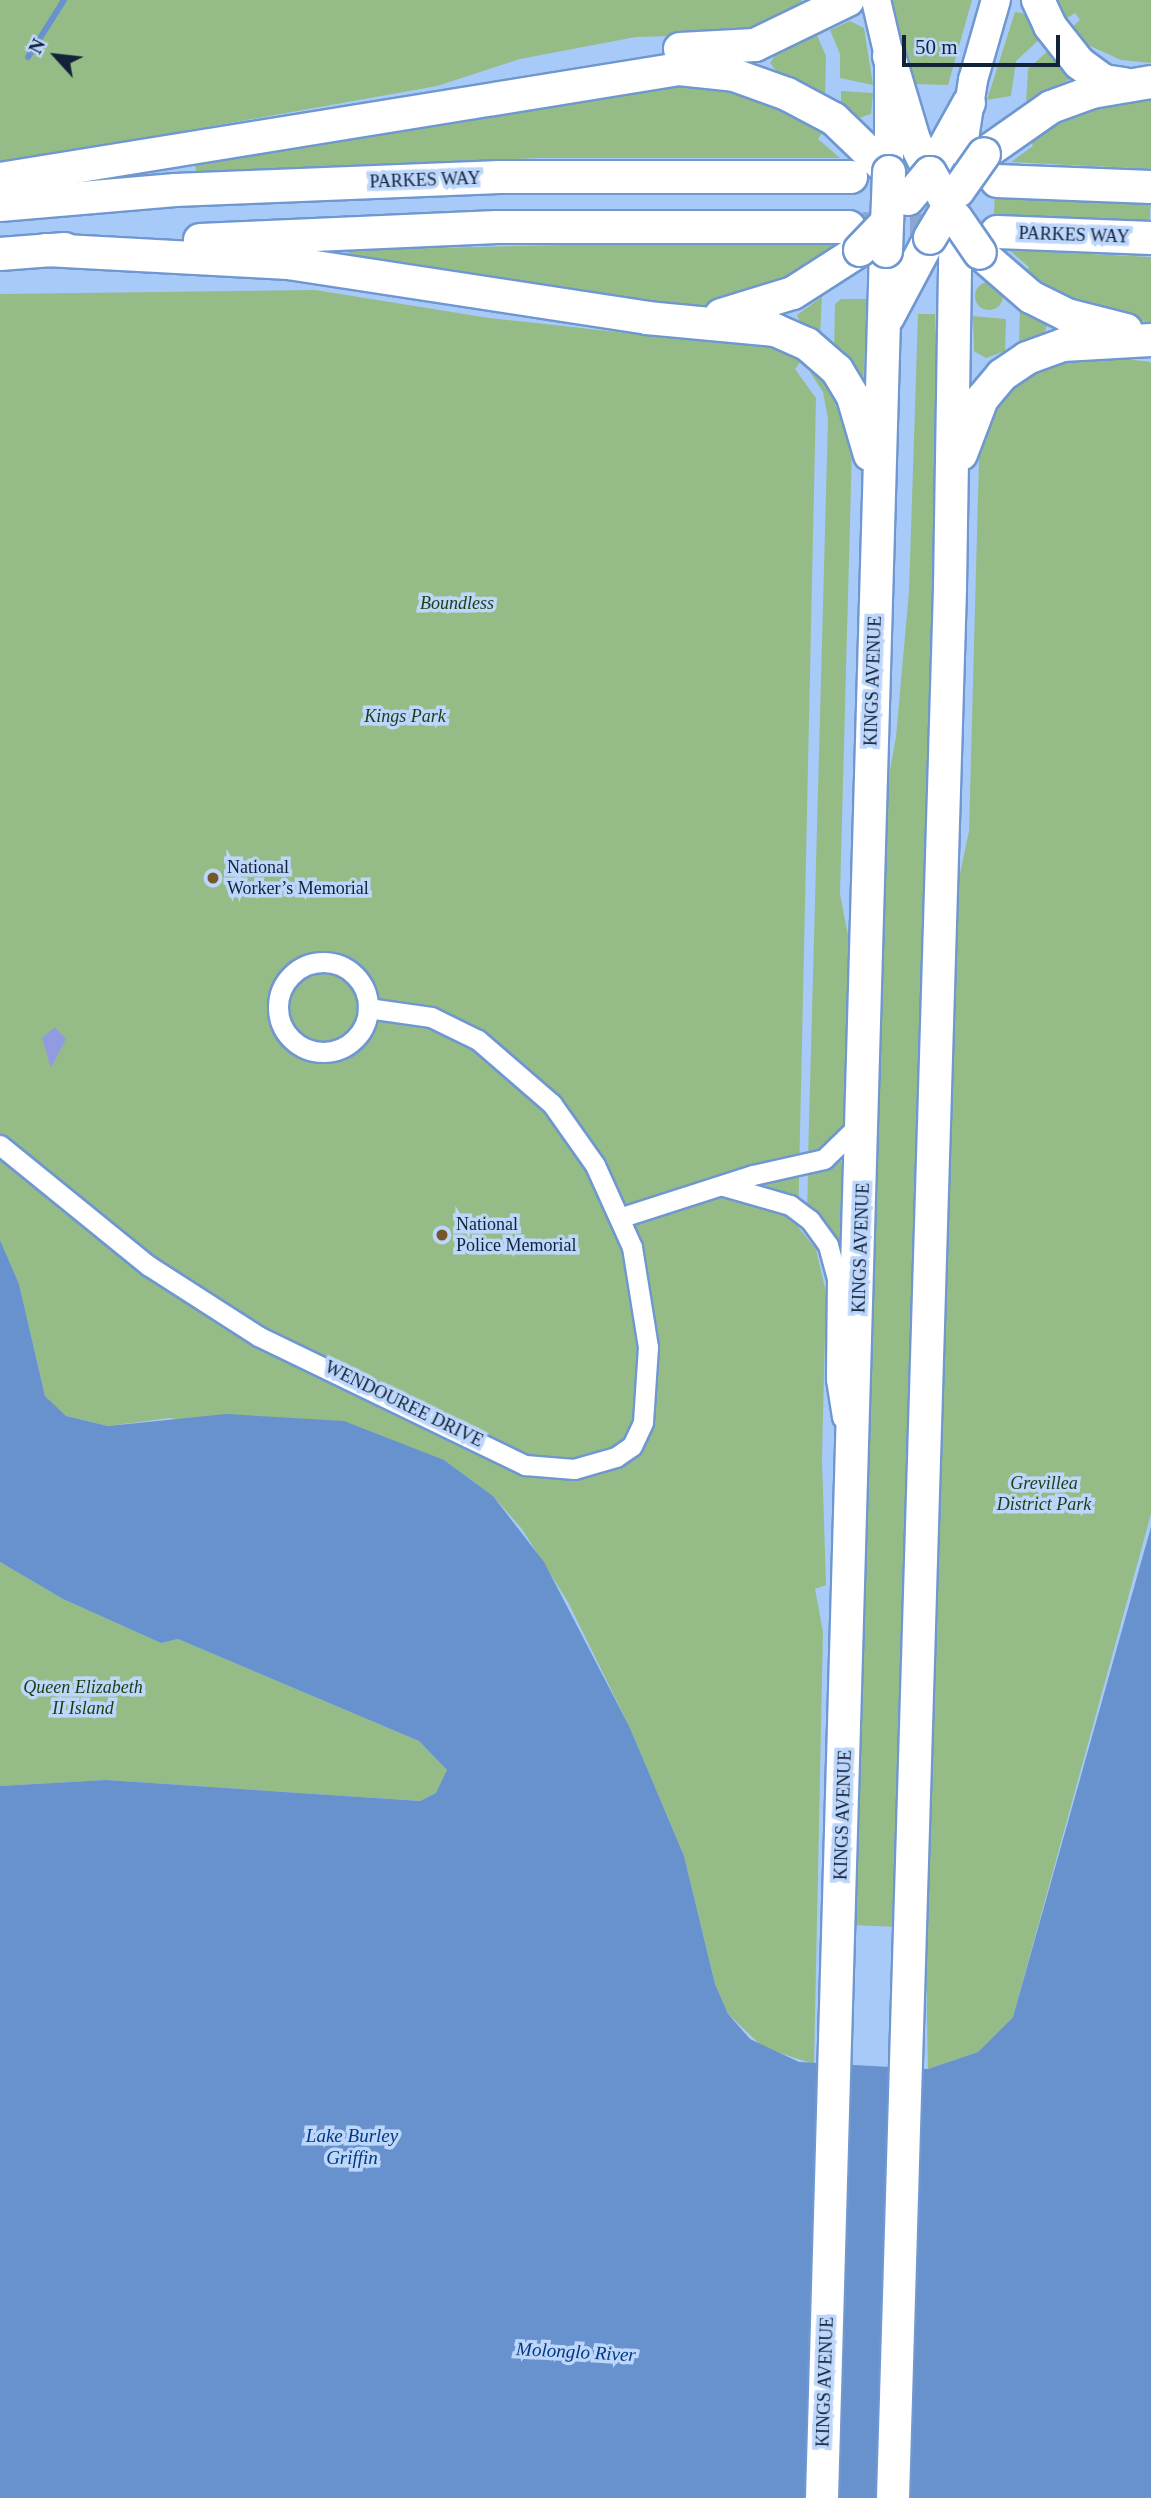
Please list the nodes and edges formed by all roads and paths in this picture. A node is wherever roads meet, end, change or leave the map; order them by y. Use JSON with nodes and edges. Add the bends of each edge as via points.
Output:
{"nodes":[{"id":1,"x":848,"y":0,"type":"edge"},
{"id":2,"x":876,"y":0,"type":"edge"},
{"id":3,"x":996,"y":0,"type":"edge"},
{"id":4,"x":1038,"y":0,"type":"edge"},
{"id":5,"x":889,"y":56,"type":"joint"},
{"id":6,"x":598,"y":81,"type":"junction"},
{"id":7,"x":1138,"y":83,"type":"edge"},
{"id":8,"x":968,"y":103,"type":"joint"},
{"id":9,"x":923,"y":157,"type":"junction"},
{"id":10,"x":851,"y":177,"type":"dead end"},
{"id":11,"x":0,"y":179,"type":"edge"},
{"id":12,"x":997,"y":181,"type":"dead end"},
{"id":13,"x":1151,"y":187,"type":"edge"},
{"id":14,"x":908,"y":199,"type":"junction"},
{"id":15,"x":0,"y":205,"type":"edge"},
{"id":16,"x":955,"y":205,"type":"junction"},
{"id":17,"x":871,"y":237,"type":"junction"},
{"id":18,"x":1151,"y":239,"type":"edge"},
{"id":19,"x":953,"y":246,"type":"junction"},
{"id":20,"x":46,"y":250,"type":"junction"},
{"id":21,"x":0,"y":254,"type":"edge"},
{"id":22,"x":671,"y":321,"type":"junction"},
{"id":23,"x":885,"y":324,"type":"junction"},
{"id":24,"x":1151,"y":338,"type":"edge"},
{"id":25,"x":950,"y":485,"type":"junction"},
{"id":26,"x":878,"y":487,"type":"junction"},
{"id":27,"x":368,"y":1008,"type":"junction"},
{"id":28,"x":865,"y":1116,"type":"junction"},
{"id":29,"x":0,"y":1145,"type":"edge"},
{"id":30,"x":724,"y":1186,"type":"junction"},
{"id":31,"x":622,"y":1217,"type":"junction"},
{"id":32,"x":855,"y":1464,"type":"junction"},
{"id":33,"x":822,"y":2498,"type":"edge"},
{"id":34,"x":893,"y":2498,"type":"edge"}],
"edges":[{"from":1,"to":6,"type":"main road","via":[[755,46],[659,51]]},
{"from":2,"to":5,"type":"street"},
{"from":3,"to":8,"type":"street"},
{"from":4,"to":7,"type":"main road","via":[[1079,63],[1104,81]]},
{"from":5,"to":9,"type":"main road"},
{"from":6,"to":9,"type":"main road","via":[[680,69],[734,75],[774,87]]},
{"from":6,"to":11,"type":"main road"},
{"from":7,"to":9,"type":"main road","via":[[1051,107]]},
{"from":8,"to":9,"type":"main road"},
{"from":9,"to":14,"type":"main road"},
{"from":9,"to":16,"type":"main road","bridge":true},
{"from":9,"to":16,"type":"main road","bridge":true},
{"from":9,"to":17,"type":"main road","name":"KINGS AVENUE","bridge":true},
{"from":10,"to":15,"type":"main road","name":"PARKES WAY","via":[[500,177],[175,190]]},
{"from":12,"to":13,"type":"main road"},
{"from":14,"to":17,"type":"main road"},
{"from":14,"to":19,"type":"main road"},
{"from":16,"to":19,"type":"main road","bridge":true},
{"from":16,"to":19,"type":"main road","bridge":true},
{"from":17,"to":20,"type":"main road","via":[[498,227],[261,235]]},
{"from":17,"to":22,"type":"main road","via":[[819,281],[776,301]]},
{"from":17,"to":23,"type":"main road","name":"KINGS AVENUE"},
{"from":18,"to":19,"type":"main road","name":"PARKES WAY"},
{"from":19,"to":23,"type":"main road"},
{"from":19,"to":24,"type":"main road","via":[[1057,310]]},
{"from":19,"to":25,"type":"main road"},
{"from":20,"to":21,"type":"main road"},
{"from":20,"to":22,"type":"main road","via":[[289,263]]},
{"from":22,"to":26,"type":"main road","via":[[775,330],[823,356],[853,397]]},
{"from":23,"to":26,"type":"main road","name":"KINGS AVENUE"},
{"from":24,"to":25,"type":"main road","via":[[1063,345],[1010,369],[976,412]]},
{"from":25,"to":34,"type":"main road"},
{"from":26,"to":28,"type":"main road","name":"KINGS AVENUE"},
{"from":27,"to":27,"type":"street","via":[[353,1040],[319,1052],[288,1035],[278,1001],[290,975],[323,961],[355,975]]},
{"from":27,"to":31,"type":"street","name":"WENDOUREE DRIVE","via":[[438,1019],[510,1064],[575,1132]]},
{"from":28,"to":30,"type":"street","via":[[828,1158]]},
{"from":28,"to":32,"type":"main road","name":"KINGS AVENUE"},
{"from":29,"to":31,"type":"street","name":"WENDOUREE DRIVE","via":[[119,1244],[220,1314],[517,1461],[542,1469],[611,1460],[632,1446],[643,1422],[646,1321],[638,1266]]},
{"from":30,"to":31,"type":"street"},
{"from":30,"to":32,"type":"street","via":[[790,1205],[810,1220],[828,1245],[837,1278],[838,1394]]},
{"from":32,"to":33,"type":"main road","name":"KINGS AVENUE"}]}
